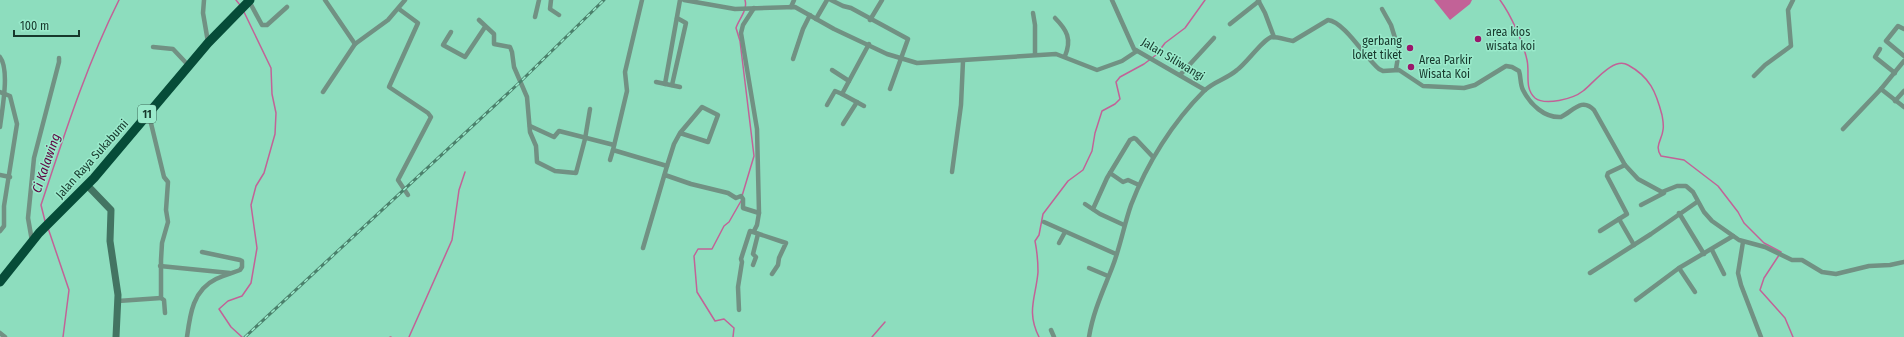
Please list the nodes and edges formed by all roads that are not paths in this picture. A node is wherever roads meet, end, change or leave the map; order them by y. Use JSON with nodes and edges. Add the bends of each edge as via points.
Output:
{"nodes":[{"id":1,"x":204,"y":0,"type":"edge"},
{"id":2,"x":325,"y":0,"type":"edge"},
{"id":3,"x":405,"y":0,"type":"edge"},
{"id":4,"x":539,"y":0,"type":"edge"},
{"id":5,"x":551,"y":0,"type":"edge"},
{"id":6,"x":642,"y":0,"type":"edge"},
{"id":7,"x":680,"y":0,"type":"edge"},
{"id":8,"x":684,"y":0,"type":"edge"},
{"id":9,"x":794,"y":0,"type":"edge"},
{"id":10,"x":827,"y":0,"type":"edge"},
{"id":11,"x":831,"y":0,"type":"edge"},
{"id":12,"x":882,"y":0,"type":"edge"},
{"id":13,"x":1112,"y":0,"type":"edge"},
{"id":14,"x":1258,"y":0,"type":"edge"},
{"id":15,"x":1792,"y":0,"type":"edge"},
{"id":16,"x":247,"y":4,"type":"edge"},
{"id":17,"x":287,"y":7,"type":"dead end"},
{"id":18,"x":791,"y":7,"type":"junction"},
{"id":19,"x":754,"y":8,"type":"junction"},
{"id":20,"x":399,"y":9,"type":"junction"},
{"id":21,"x":1382,"y":9,"type":"dead end"},
{"id":22,"x":1033,"y":13,"type":"dead end"},
{"id":23,"x":559,"y":15,"type":"dead end"},
{"id":24,"x":810,"y":15,"type":"junction"},
{"id":25,"x":535,"y":17,"type":"dead end"},
{"id":26,"x":677,"y":18,"type":"junction"},
{"id":27,"x":1055,"y":18,"type":"dead end"},
{"id":28,"x":816,"y":19,"type":"junction"},
{"id":29,"x":479,"y":20,"type":"dead end"},
{"id":30,"x":870,"y":20,"type":"junction"},
{"id":31,"x":1230,"y":24,"type":"dead end"},
{"id":32,"x":485,"y":27,"type":"junction"},
{"id":33,"x":1904,"y":29,"type":"edge"},
{"id":34,"x":451,"y":32,"type":"dead end"},
{"id":35,"x":1274,"y":37,"type":"junction"},
{"id":36,"x":1214,"y":38,"type":"dead end"},
{"id":37,"x":208,"y":43,"type":"junction"},
{"id":38,"x":355,"y":44,"type":"junction"},
{"id":39,"x":869,"y":44,"type":"junction"},
{"id":40,"x":153,"y":47,"type":"dead end"},
{"id":41,"x":1880,"y":50,"type":"dead end"},
{"id":42,"x":1137,"y":52,"type":"junction"},
{"id":43,"x":1035,"y":54,"type":"junction"},
{"id":44,"x":1065,"y":56,"type":"junction"},
{"id":45,"x":1904,"y":56,"type":"edge"},
{"id":46,"x":0,"y":57,"type":"edge"},
{"id":47,"x":59,"y":58,"type":"dead end"},
{"id":48,"x":793,"y":59,"type":"dead end"},
{"id":49,"x":900,"y":59,"type":"junction"},
{"id":50,"x":962,"y":61,"type":"junction"},
{"id":51,"x":1904,"y":61,"type":"edge"},
{"id":52,"x":189,"y":66,"type":"junction"},
{"id":53,"x":1396,"y":69,"type":"junction"},
{"id":54,"x":832,"y":70,"type":"dead end"},
{"id":55,"x":1895,"y":72,"type":"junction"},
{"id":56,"x":1180,"y":75,"type":"junction"},
{"id":57,"x":1754,"y":76,"type":"dead end"},
{"id":58,"x":849,"y":81,"type":"junction"},
{"id":59,"x":656,"y":82,"type":"dead end"},
{"id":60,"x":665,"y":84,"type":"junction"},
{"id":61,"x":672,"y":85,"type":"junction"},
{"id":62,"x":680,"y":86,"type":"dead end"},
{"id":63,"x":890,"y":89,"type":"dead end"},
{"id":64,"x":1881,"y":89,"type":"junction"},
{"id":65,"x":1205,"y":90,"type":"junction"},
{"id":66,"x":1904,"y":91,"type":"edge"},
{"id":67,"x":2,"y":92,"type":"edge"},
{"id":68,"x":323,"y":92,"type":"dead end"},
{"id":69,"x":842,"y":94,"type":"junction"},
{"id":70,"x":1895,"y":101,"type":"junction"},
{"id":71,"x":857,"y":102,"type":"junction"},
{"id":72,"x":827,"y":105,"type":"dead end"},
{"id":73,"x":864,"y":106,"type":"dead end"},
{"id":74,"x":1904,"y":108,"type":"edge"},
{"id":75,"x":590,"y":109,"type":"dead end"},
{"id":76,"x":149,"y":113,"type":"junction"},
{"id":77,"x":843,"y":124,"type":"dead end"},
{"id":78,"x":530,"y":126,"type":"junction"},
{"id":79,"x":0,"y":127,"type":"edge"},
{"id":80,"x":1842,"y":129,"type":"dead end"},
{"id":81,"x":680,"y":133,"type":"junction"},
{"id":82,"x":585,"y":139,"type":"junction"},
{"id":83,"x":614,"y":148,"type":"junction"},
{"id":84,"x":1153,"y":157,"type":"junction"},
{"id":85,"x":610,"y":160,"type":"dead end"},
{"id":86,"x":1625,"y":165,"type":"junction"},
{"id":87,"x":667,"y":166,"type":"junction"},
{"id":88,"x":952,"y":172,"type":"dead end"},
{"id":89,"x":1110,"y":173,"type":"junction"},
{"id":90,"x":0,"y":174,"type":"edge"},
{"id":91,"x":665,"y":175,"type":"junction"},
{"id":92,"x":10,"y":177,"type":"junction"},
{"id":93,"x":87,"y":185,"type":"junction"},
{"id":94,"x":1139,"y":185,"type":"junction"},
{"id":95,"x":1664,"y":193,"type":"junction"},
{"id":96,"x":408,"y":195,"type":"dead end"},
{"id":97,"x":1697,"y":202,"type":"junction"},
{"id":98,"x":1085,"y":204,"type":"dead end"},
{"id":99,"x":1641,"y":205,"type":"dead end"},
{"id":100,"x":1093,"y":209,"type":"junction"},
{"id":101,"x":759,"y":213,"type":"junction"},
{"id":102,"x":1679,"y":213,"type":"junction"},
{"id":103,"x":1620,"y":219,"type":"junction"},
{"id":104,"x":1044,"y":222,"type":"dead end"},
{"id":105,"x":1124,"y":225,"type":"junction"},
{"id":106,"x":0,"y":231,"type":"edge"},
{"id":107,"x":1600,"y":231,"type":"dead end"},
{"id":108,"x":1065,"y":232,"type":"junction"},
{"id":109,"x":756,"y":233,"type":"junction"},
{"id":110,"x":1733,"y":236,"type":"junction"},
{"id":111,"x":32,"y":241,"type":"junction"},
{"id":112,"x":1743,"y":242,"type":"junction"},
{"id":113,"x":1059,"y":243,"type":"dead end"},
{"id":114,"x":1634,"y":245,"type":"junction"},
{"id":115,"x":643,"y":248,"type":"dead end"},
{"id":116,"x":1712,"y":250,"type":"junction"},
{"id":117,"x":202,"y":252,"type":"dead end"},
{"id":118,"x":1116,"y":254,"type":"junction"},
{"id":119,"x":1704,"y":254,"type":"junction"},
{"id":120,"x":1904,"y":262,"type":"edge"},
{"id":121,"x":753,"y":265,"type":"dead end"},
{"id":122,"x":160,"y":266,"type":"junction"},
{"id":123,"x":1089,"y":268,"type":"dead end"},
{"id":124,"x":1679,"y":268,"type":"junction"},
{"id":125,"x":230,"y":273,"type":"junction"},
{"id":126,"x":1590,"y":273,"type":"dead end"},
{"id":127,"x":772,"y":274,"type":"dead end"},
{"id":128,"x":1724,"y":274,"type":"dead end"},
{"id":129,"x":1108,"y":276,"type":"junction"},
{"id":130,"x":0,"y":282,"type":"edge"},
{"id":131,"x":1695,"y":292,"type":"dead end"},
{"id":132,"x":162,"y":298,"type":"junction"},
{"id":133,"x":1636,"y":300,"type":"dead end"},
{"id":134,"x":118,"y":301,"type":"junction"},
{"id":135,"x":739,"y":310,"type":"dead end"},
{"id":136,"x":165,"y":313,"type":"dead end"},
{"id":137,"x":1051,"y":330,"type":"dead end"},
{"id":138,"x":0,"y":334,"type":"edge"},
{"id":139,"x":5,"y":337,"type":"edge"},
{"id":140,"x":116,"y":337,"type":"edge"},
{"id":141,"x":187,"y":337,"type":"edge"},
{"id":142,"x":1054,"y":337,"type":"edge"},
{"id":143,"x":1089,"y":337,"type":"edge"},
{"id":144,"x":1761,"y":337,"type":"edge"}],
"edges":[{"from":1,"to":37,"type":"street","via":[[203,13]]},
{"from":2,"to":38,"type":"street"},
{"from":3,"to":20,"type":"street"},
{"from":4,"to":25,"type":"street"},
{"from":5,"to":23,"type":"street","via":[[550,9]]},
{"from":6,"to":83,"type":"street","via":[[625,72],[627,91]]},
{"from":7,"to":26,"type":"street"},
{"from":8,"to":19,"type":"street","via":[[735,9]]},
{"from":9,"to":18,"type":"street"},
{"from":10,"to":28,"type":"street"},
{"from":11,"to":30,"type":"street","via":[[851,8]]},
{"from":12,"to":30,"type":"street"},
{"from":13,"to":42,"type":"street","name":"Jalan Siliwangi"},
{"from":14,"to":31,"type":"street"},
{"from":14,"to":35,"type":"street"},
{"from":15,"to":57,"type":"street","via":[[1788,10],[1791,46]]},
{"from":16,"to":17,"type":"street","via":[[262,25],[267,25]]},
{"from":16,"to":37,"type":"highway","name":"Jalan Raya Sukabumi","number":"11"},
{"from":18,"to":19,"type":"street"},
{"from":18,"to":24,"type":"street"},
{"from":19,"to":101,"type":"street","via":[[742,28],[742,33],[757,129]]},
{"from":20,"to":38,"type":"street","via":[[380,27]]},
{"from":20,"to":96,"type":"street","via":[[418,23],[389,87],[431,117],[398,180]]},
{"from":21,"to":53,"type":"street","via":[[1399,51]]},
{"from":22,"to":43,"type":"street"},
{"from":24,"to":28,"type":"street"},
{"from":24,"to":48,"type":"street"},
{"from":26,"to":60,"type":"street"},
{"from":26,"to":61,"type":"street","via":[[686,23]]},
{"from":27,"to":44,"type":"street","via":[[1064,27],[1069,38]]},
{"from":28,"to":39,"type":"street"},
{"from":29,"to":32,"type":"street"},
{"from":30,"to":49,"type":"street","via":[[908,40]]},
{"from":32,"to":34,"type":"street","via":[[465,56],[443,44]]},
{"from":32,"to":78,"type":"street","via":[[495,36],[494,44],[511,48],[514,67],[526,98]]},
{"from":33,"to":45,"type":"street","via":[[1898,26],[1886,41]]},
{"from":35,"to":53,"type":"street","via":[[1293,41],[1330,20],[1359,45],[1377,68],[1383,71]]},
{"from":35,"to":65,"type":"street","via":[[1267,40],[1238,70],[1212,83]]},
{"from":36,"to":56,"type":"street"},
{"from":37,"to":52,"type":"highway","name":"Jalan Raya Sukabumi","number":"11"},
{"from":38,"to":68,"type":"street"},
{"from":39,"to":49,"type":"street"},
{"from":39,"to":58,"type":"street"},
{"from":40,"to":52,"type":"street","via":[[173,49]]},
{"from":41,"to":55,"type":"street","via":[[1876,58]]},
{"from":42,"to":44,"type":"street","via":[[1097,70]]},
{"from":42,"to":56,"type":"street","name":"Jalan Siliwangi"},
{"from":43,"to":44,"type":"street"},
{"from":43,"to":50,"type":"street"},
{"from":46,"to":67,"type":"street","via":[[5,77]]},
{"from":47,"to":111,"type":"street","via":[[34,158],[28,218]]},
{"from":49,"to":50,"type":"street","via":[[923,63]]},
{"from":49,"to":63,"type":"street"},
{"from":50,"to":88,"type":"street","via":[[961,105]]},
{"from":51,"to":55,"type":"street"},
{"from":52,"to":76,"type":"highway","name":"Jalan Raya Sukabumi","number":"11"},
{"from":53,"to":86,"type":"street","via":[[1422,86],[1464,88],[1475,85],[1506,66],[1512,67],[1519,71],[1523,90],[1545,114],[1560,117],[1582,104],[1593,108]]},
{"from":54,"to":58,"type":"street"},
{"from":55,"to":64,"type":"street"},
{"from":56,"to":65,"type":"street","name":"Jalan Siliwangi"},
{"from":58,"to":69,"type":"street"},
{"from":59,"to":60,"type":"street"},
{"from":60,"to":61,"type":"street"},
{"from":61,"to":62,"type":"street"},
{"from":64,"to":70,"type":"street"},
{"from":64,"to":80,"type":"street"},
{"from":65,"to":84,"type":"street"},
{"from":66,"to":70,"type":"street"},
{"from":67,"to":79,"type":"street"},
{"from":67,"to":92,"type":"street","via":[[11,99],[17,121]]},
{"from":69,"to":71,"type":"street"},
{"from":69,"to":72,"type":"street","via":[[835,91]]},
{"from":70,"to":74,"type":"street"},
{"from":71,"to":73,"type":"street"},
{"from":71,"to":77,"type":"street"},
{"from":75,"to":82,"type":"street"},
{"from":76,"to":93,"type":"highway","name":"Jalan Raya Sukabumi","number":"11"},
{"from":76,"to":122,"type":"street","via":[[164,177],[168,180],[168,222],[162,243]]},
{"from":78,"to":82,"type":"street","via":[[554,137],[559,131]]},
{"from":78,"to":82,"type":"street","via":[[536,146],[536,161],[555,170],[576,173]]},
{"from":81,"to":81,"type":"street","via":[[703,107],[718,115],[708,142]]},
{"from":81,"to":87,"type":"street"},
{"from":82,"to":83,"type":"street"},
{"from":83,"to":85,"type":"street"},
{"from":83,"to":87,"type":"street"},
{"from":84,"to":89,"type":"street","via":[[1134,138],[1126,146]]},
{"from":84,"to":94,"type":"street"},
{"from":86,"to":95,"type":"street","via":[[1638,178]]},
{"from":86,"to":103,"type":"street","via":[[1607,176],[1627,213]]},
{"from":87,"to":91,"type":"street"},
{"from":89,"to":94,"type":"street","via":[[1123,182],[1128,180]]},
{"from":89,"to":100,"type":"street"},
{"from":90,"to":92,"type":"street"},
{"from":91,"to":101,"type":"street","via":[[728,193],[736,198],[741,196],[743,208]]},
{"from":91,"to":115,"type":"street"},
{"from":92,"to":106,"type":"street","via":[[4,206],[4,226]]},
{"from":93,"to":111,"type":"highway","name":"Jalan Raya Sukabumi","number":"11"},
{"from":93,"to":134,"type":"street","via":[[111,210],[110,241]]},
{"from":94,"to":105,"type":"street"},
{"from":95,"to":97,"type":"street","via":[[1677,186],[1686,186],[1693,192]]},
{"from":95,"to":99,"type":"street"},
{"from":97,"to":102,"type":"street"},
{"from":97,"to":110,"type":"street","via":[[1712,221]]},
{"from":98,"to":100,"type":"street"},
{"from":100,"to":105,"type":"street"},
{"from":101,"to":109,"type":"street"},
{"from":102,"to":114,"type":"street"},
{"from":102,"to":119,"type":"street"},
{"from":103,"to":107,"type":"street"},
{"from":103,"to":114,"type":"street"},
{"from":104,"to":108,"type":"street"},
{"from":105,"to":118,"type":"street"},
{"from":108,"to":113,"type":"street"},
{"from":108,"to":118,"type":"street"},
{"from":109,"to":121,"type":"street","via":[[753,254],[756,257]]},
{"from":109,"to":127,"type":"street","via":[[786,243]]},
{"from":109,"to":135,"type":"street","via":[[750,230],[748,232],[741,257],[737,294]]},
{"from":110,"to":112,"type":"street"},
{"from":110,"to":116,"type":"street"},
{"from":111,"to":130,"type":"highway","name":"Jalan Raya Sukabumi","number":"11"},
{"from":112,"to":120,"type":"street","via":[[1765,247],[1792,260],[1802,260],[1829,274]]},
{"from":112,"to":144,"type":"street","via":[[1738,273]]},
{"from":114,"to":126,"type":"street"},
{"from":116,"to":119,"type":"street"},
{"from":116,"to":128,"type":"street"},
{"from":117,"to":125,"type":"street","via":[[241,260],[241,268]]},
{"from":118,"to":129,"type":"street"},
{"from":119,"to":124,"type":"street"},
{"from":122,"to":125,"type":"street"},
{"from":122,"to":132,"type":"street"},
{"from":123,"to":129,"type":"street"},
{"from":124,"to":131,"type":"street"},
{"from":124,"to":133,"type":"street"},
{"from":125,"to":141,"type":"street","via":[[209,283],[198,294],[190,314]]},
{"from":129,"to":143,"type":"street","via":[[1097,304]]},
{"from":132,"to":134,"type":"street"},
{"from":132,"to":136,"type":"street"},
{"from":134,"to":140,"type":"street"},
{"from":137,"to":142,"type":"street"},
{"from":138,"to":139,"type":"street"}]}
